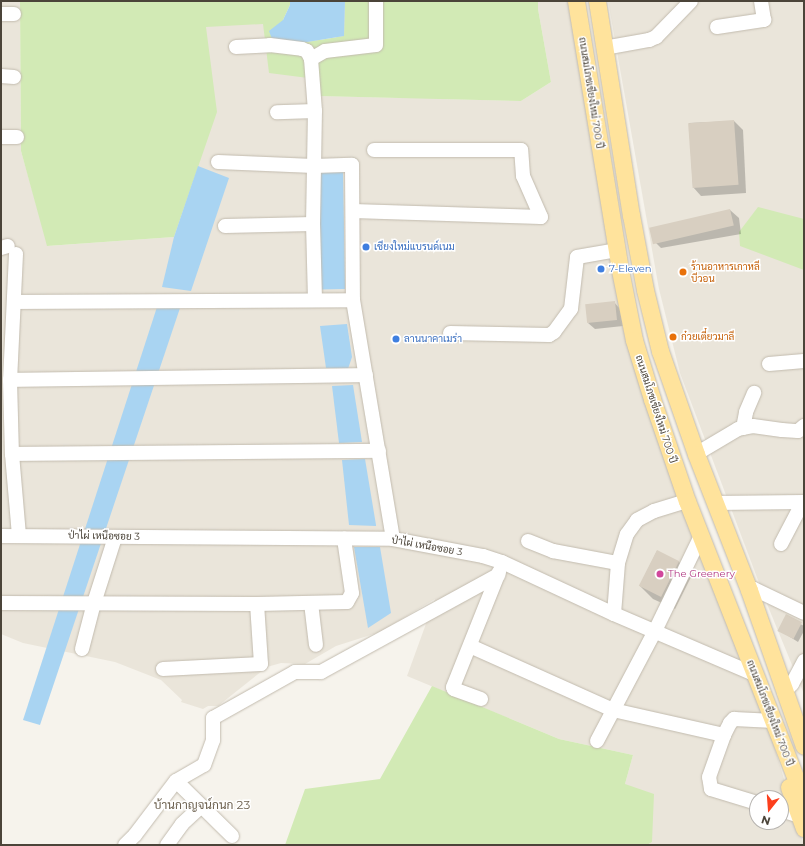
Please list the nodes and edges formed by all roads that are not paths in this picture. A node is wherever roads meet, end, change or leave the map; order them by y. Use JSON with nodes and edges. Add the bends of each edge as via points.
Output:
{"nodes":[{"id":1,"x":376,"y":1,"type":"edge"},
{"id":2,"x":576,"y":1,"type":"edge"},
{"id":3,"x":597,"y":1,"type":"edge"},
{"id":4,"x":680,"y":1,"type":"edge"},
{"id":5,"x":691,"y":1,"type":"edge"},
{"id":6,"x":761,"y":1,"type":"edge"},
{"id":7,"x":717,"y":27,"type":"dead end"},
{"id":8,"x":604,"y":44,"type":"junction"},
{"id":9,"x":236,"y":47,"type":"dead end"},
{"id":10,"x":311,"y":59,"type":"junction"},
{"id":11,"x":315,"y":111,"type":"junction"},
{"id":12,"x":277,"y":112,"type":"dead end"},
{"id":13,"x":1,"y":137,"type":"edge"},
{"id":14,"x":17,"y":137,"type":"dead end"},
{"id":15,"x":374,"y":150,"type":"dead end"},
{"id":16,"x":218,"y":162,"type":"dead end"},
{"id":17,"x":314,"y":166,"type":"junction"},
{"id":18,"x":353,"y":211,"type":"junction"},
{"id":19,"x":313,"y":224,"type":"junction"},
{"id":20,"x":225,"y":226,"type":"dead end"},
{"id":21,"x":8,"y":249,"type":"edge"},
{"id":22,"x":616,"y":250,"type":"junction"},
{"id":23,"x":315,"y":300,"type":"junction"},
{"id":24,"x":353,"y":300,"type":"junction"},
{"id":25,"x":14,"y":302,"type":"junction"},
{"id":26,"x":450,"y":333,"type":"dead end"},
{"id":27,"x":804,"y":361,"type":"edge"},
{"id":28,"x":769,"y":364,"type":"dead end"},
{"id":29,"x":366,"y":375,"type":"junction"},
{"id":30,"x":10,"y":380,"type":"junction"},
{"id":31,"x":754,"y":393,"type":"dead end"},
{"id":32,"x":804,"y":426,"type":"edge"},
{"id":33,"x":743,"y":428,"type":"junction"},
{"id":34,"x":379,"y":451,"type":"junction"},
{"id":35,"x":12,"y":454,"type":"junction"},
{"id":36,"x":696,"y":454,"type":"junction"},
{"id":37,"x":687,"y":501,"type":"junction"},
{"id":38,"x":804,"y":502,"type":"edge"},
{"id":39,"x":715,"y":503,"type":"junction"},
{"id":40,"x":1,"y":536,"type":"edge"},
{"id":41,"x":19,"y":536,"type":"junction"},
{"id":42,"x":701,"y":536,"type":"junction"},
{"id":43,"x":111,"y":537,"type":"junction"},
{"id":44,"x":344,"y":539,"type":"junction"},
{"id":45,"x":393,"y":539,"type":"junction"},
{"id":46,"x":528,"y":541,"type":"dead end"},
{"id":47,"x":781,"y":544,"type":"dead end"},
{"id":48,"x":618,"y":563,"type":"junction"},
{"id":49,"x":500,"y":569,"type":"junction"},
{"id":50,"x":749,"y":590,"type":"junction"},
{"id":51,"x":1,"y":603,"type":"edge"},
{"id":52,"x":89,"y":603,"type":"junction"},
{"id":53,"x":311,"y":603,"type":"junction"},
{"id":54,"x":257,"y":604,"type":"junction"},
{"id":55,"x":804,"y":613,"type":"edge"},
{"id":56,"x":614,"y":614,"type":"junction"},
{"id":57,"x":655,"y":631,"type":"junction"},
{"id":58,"x":316,"y":644,"type":"dead end"},
{"id":59,"x":470,"y":646,"type":"junction"},
{"id":60,"x":82,"y":649,"type":"dead end"},
{"id":61,"x":804,"y":661,"type":"edge"},
{"id":62,"x":163,"y":669,"type":"dead end"},
{"id":63,"x":756,"y":675,"type":"junction"},
{"id":64,"x":784,"y":692,"type":"junction"},
{"id":65,"x":481,"y":699,"type":"dead end"},
{"id":66,"x":613,"y":710,"type":"junction"},
{"id":67,"x":804,"y":719,"type":"edge"},
{"id":68,"x":774,"y":721,"type":"junction"},
{"id":69,"x":724,"y":735,"type":"junction"},
{"id":70,"x":780,"y":738,"type":"junction"},
{"id":71,"x":597,"y":741,"type":"dead end"},
{"id":72,"x":804,"y":746,"type":"edge"},
{"id":73,"x":176,"y":781,"type":"junction"},
{"id":74,"x":804,"y":799,"type":"edge"},
{"id":75,"x":749,"y":801,"type":"edge"},
{"id":76,"x":201,"y":806,"type":"junction"},
{"id":77,"x":789,"y":815,"type":"edge"},
{"id":78,"x":802,"y":822,"type":"edge"},
{"id":79,"x":232,"y":836,"type":"dead end"},
{"id":80,"x":125,"y":845,"type":"edge"},
{"id":81,"x":167,"y":845,"type":"edge"}],
"edges":[{"from":1,"to":10,"type":"street","via":[[376,45],[325,51]]},
{"from":2,"to":22,"type":"main road","name":"ถนนสมโภชเชียงใหม่ 700 ปี"},
{"from":3,"to":8,"type":"main road","name":"ถนนสมโภชเชียงใหม่ 700 ปี"},
{"from":4,"to":8,"type":"street","via":[[655,28]]},
{"from":5,"to":8,"type":"street","via":[[656,37],[649,40]]},
{"from":6,"to":7,"type":"street","via":[[764,20]]},
{"from":8,"to":36,"type":"main road","name":"ถนนสมโภชเชียงใหม่ 700 ปี","via":[[645,290],[660,352]]},
{"from":9,"to":10,"type":"street","via":[[270,44],[302,49]]},
{"from":10,"to":11,"type":"street"},
{"from":11,"to":12,"type":"street"},
{"from":11,"to":17,"type":"street"},
{"from":13,"to":14,"type":"street"},
{"from":15,"to":18,"type":"street","via":[[521,150],[523,176],[541,217]]},
{"from":16,"to":17,"type":"street"},
{"from":17,"to":18,"type":"street","via":[[352,165]]},
{"from":17,"to":19,"type":"street"},
{"from":18,"to":24,"type":"street"},
{"from":19,"to":20,"type":"street"},
{"from":19,"to":23,"type":"street"},
{"from":21,"to":25,"type":"street"},
{"from":22,"to":26,"type":"street","via":[[577,257],[571,309],[554,332],[548,335]]},
{"from":22,"to":37,"type":"main road","name":"ถนนสมโภชเชียงใหม่ 700 ปี","via":[[634,340]]},
{"from":23,"to":24,"type":"street"},
{"from":23,"to":25,"type":"street"},
{"from":24,"to":29,"type":"street"},
{"from":25,"to":30,"type":"street"},
{"from":27,"to":28,"type":"street"},
{"from":29,"to":30,"type":"street"},
{"from":29,"to":34,"type":"street"},
{"from":30,"to":35,"type":"street"},
{"from":31,"to":33,"type":"street"},
{"from":32,"to":33,"type":"street","via":[[798,431],[753,426]]},
{"from":33,"to":36,"type":"street"},
{"from":34,"to":35,"type":"street"},
{"from":34,"to":45,"type":"street"},
{"from":35,"to":41,"type":"street"},
{"from":36,"to":39,"type":"main road","name":"ถนนสมโภชเชียงใหม่ 700 ปี"},
{"from":37,"to":42,"type":"main road","name":"ถนนสมโภชเชียงใหม่ 700 ปี"},
{"from":37,"to":48,"type":"street","via":[[654,511],[638,520],[627,534]]},
{"from":38,"to":39,"type":"street"},
{"from":38,"to":47,"type":"street"},
{"from":39,"to":50,"type":"main road","name":"ถนนสมโภชเชียงใหม่ 700 ปี"},
{"from":40,"to":41,"type":"street","name":"ป่าไผ่ เหนือซอย 3"},
{"from":41,"to":43,"type":"street","name":"ป่าไผ่ เหนือซอย 3"},
{"from":42,"to":57,"type":"street"},
{"from":42,"to":63,"type":"main road","name":"ถนนสมโภชเชียงใหม่ 700 ปี"},
{"from":43,"to":44,"type":"street","name":"ป่าไผ่ เหนือซอย 3"},
{"from":43,"to":52,"type":"street"},
{"from":44,"to":45,"type":"street","name":"ป่าไผ่ เหนือซอย 3"},
{"from":44,"to":53,"type":"street","via":[[352,593],[350,599],[347,602]]},
{"from":45,"to":49,"type":"street","name":"ป่าไผ่ เหนือซอย 3","via":[[483,556]]},
{"from":46,"to":48,"type":"street","via":[[553,551]]},
{"from":48,"to":56,"type":"street"},
{"from":49,"to":56,"type":"street","name":"ป่าไผ่ เหนือซอย 3"},
{"from":49,"to":59,"type":"street"},
{"from":49,"to":73,"type":"street","via":[[321,672],[295,672],[214,718],[213,740],[204,765]]},
{"from":50,"to":55,"type":"street","via":[[754,589]]},
{"from":50,"to":64,"type":"main road","name":"ถนนสมโภชเชียงใหม่ 700 ปี"},
{"from":51,"to":52,"type":"street"},
{"from":52,"to":54,"type":"street"},
{"from":52,"to":60,"type":"street"},
{"from":53,"to":54,"type":"street"},
{"from":53,"to":58,"type":"street"},
{"from":54,"to":62,"type":"street","via":[[260,664]]},
{"from":56,"to":57,"type":"street","name":"ป่าไผ่ เหนือซอย 3"},
{"from":57,"to":63,"type":"street","name":"ป่าไผ่ เหนือซอย 3"},
{"from":57,"to":66,"type":"street"},
{"from":59,"to":65,"type":"street","via":[[453,687]]},
{"from":59,"to":66,"type":"street"},
{"from":61,"to":64,"type":"street","via":[[792,684]]},
{"from":63,"to":68,"type":"main road","name":"ถนนสมโภชเชียงใหม่ 700 ปี"},
{"from":64,"to":67,"type":"main road"},
{"from":64,"to":72,"type":"main road","name":"ถนนสมโภชเชียงใหม่ 700 ปี"},
{"from":66,"to":69,"type":"street"},
{"from":66,"to":71,"type":"street"},
{"from":68,"to":69,"type":"street","via":[[734,719]]},
{"from":68,"to":70,"type":"main road","name":"ถนนสมโภชเชียงใหม่ 700 ปี"},
{"from":69,"to":75,"type":"street","via":[[709,777],[711,789]]},
{"from":70,"to":74,"type":"main road","name":"ถนนสมโภชเชียงใหม่ 700 ปี"},
{"from":70,"to":78,"type":"main road","via":[[785,774]]},
{"from":73,"to":76,"type":"street"},
{"from":73,"to":80,"type":"street","via":[[136,835]]},
{"from":76,"to":79,"type":"street"},
{"from":76,"to":81,"type":"street","via":[[182,824]]},
{"from":77,"to":78,"type":"street"}]}
